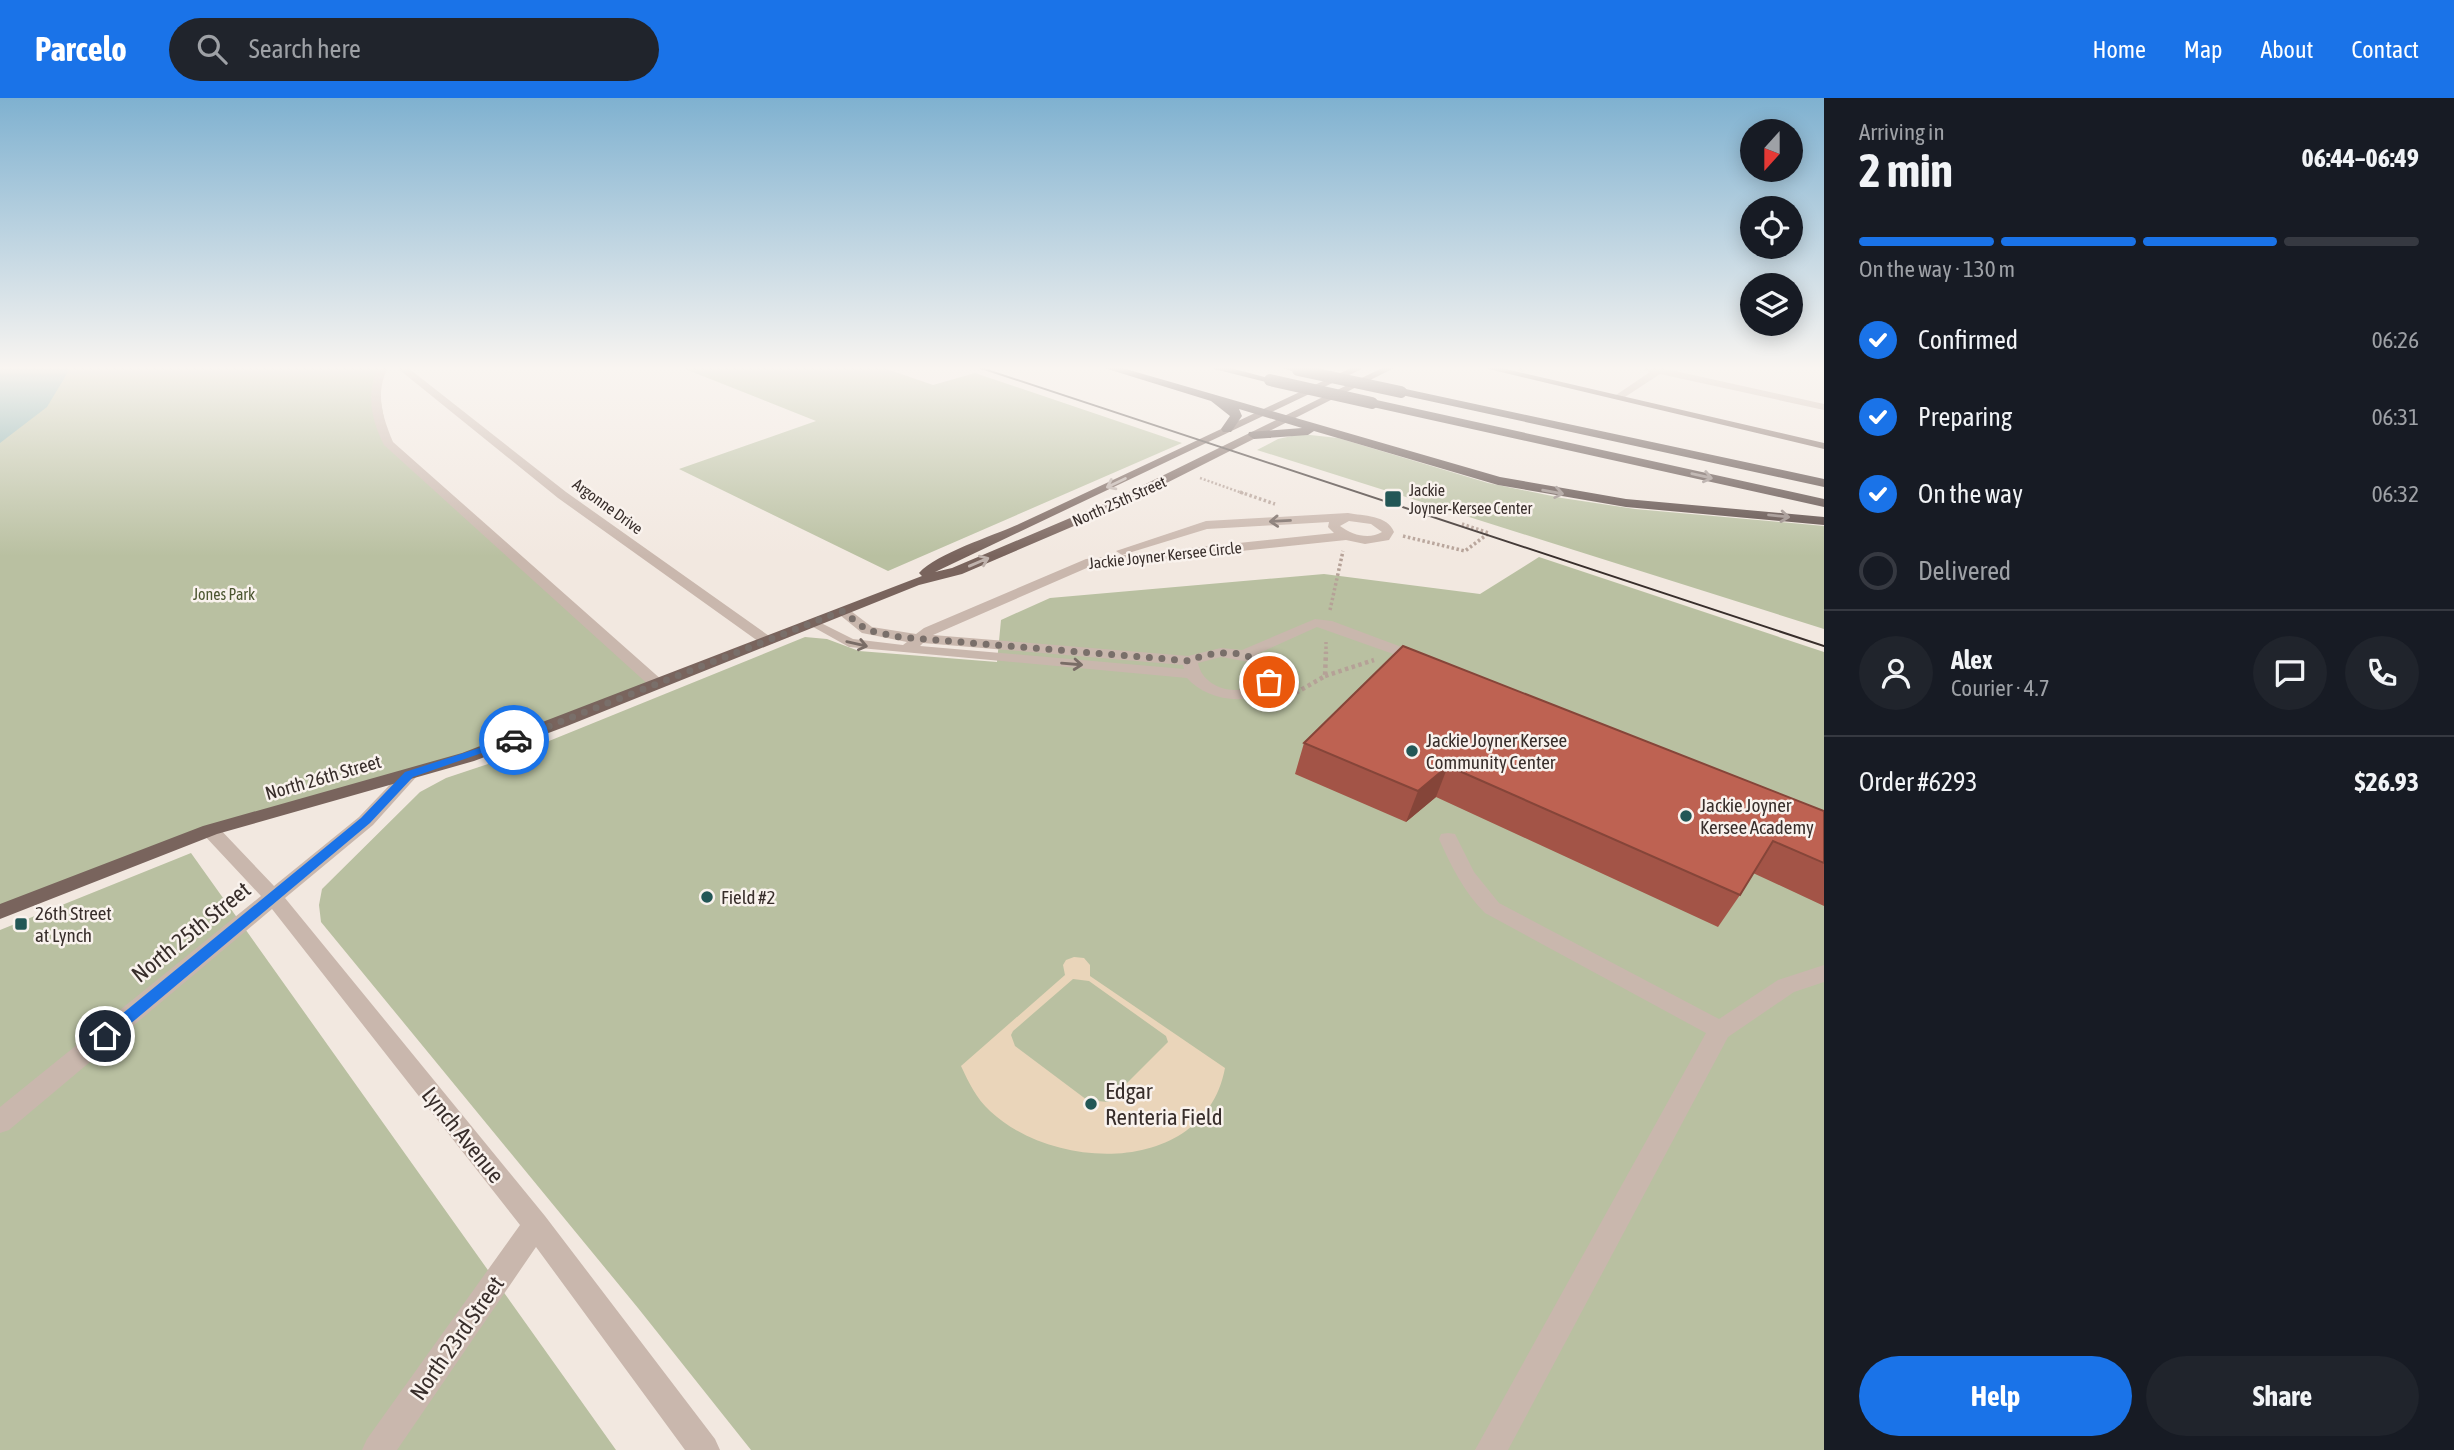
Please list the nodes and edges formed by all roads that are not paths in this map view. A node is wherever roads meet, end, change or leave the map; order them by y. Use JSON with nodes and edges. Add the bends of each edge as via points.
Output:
{"nodes":[{"id":1,"x":383,"y":430,"type":"edge"},
{"id":2,"x":480,"y":430,"type":"edge"},
{"id":3,"x":1225,"y":430,"type":"edge"},
{"id":4,"x":1264,"y":430,"type":"edge"},
{"id":5,"x":1326,"y":430,"type":"edge"},
{"id":6,"x":1494,"y":430,"type":"edge"},
{"id":7,"x":1578,"y":430,"type":"edge"},
{"id":8,"x":1761,"y":430,"type":"edge"},
{"id":9,"x":1783,"y":430,"type":"edge"},
{"id":10,"x":1254,"y":435,"type":"junction"},
{"id":11,"x":1345,"y":436,"type":"junction"},
{"id":12,"x":1824,"y":439,"type":"edge"},
{"id":13,"x":1824,"y":446,"type":"edge"},
{"id":14,"x":1824,"y":483,"type":"edge"},
{"id":15,"x":1824,"y":503,"type":"edge"},
{"id":16,"x":1348,"y":517,"type":"junction"},
{"id":17,"x":1824,"y":521,"type":"edge"},
{"id":18,"x":1346,"y":536,"type":"junction"},
{"id":19,"x":1086,"y":563,"type":"junction"},
{"id":20,"x":914,"y":582,"type":"junction"},
{"id":21,"x":842,"y":611,"type":"junction"},
{"id":22,"x":813,"y":623,"type":"junction"},
{"id":23,"x":919,"y":638,"type":"junction"},
{"id":24,"x":767,"y":641,"type":"junction"},
{"id":25,"x":906,"y":650,"type":"junction"},
{"id":26,"x":1242,"y":655,"type":"junction"},
{"id":27,"x":1434,"y":664,"type":"edge"},
{"id":28,"x":1191,"y":667,"type":"junction"},
{"id":29,"x":657,"y":684,"type":"junction"},
{"id":30,"x":409,"y":775,"type":"junction"},
{"id":31,"x":210,"y":830,"type":"junction"},
{"id":32,"x":1448,"y":839,"type":"dead end"},
{"id":33,"x":274,"y":898,"type":"junction"},
{"id":34,"x":0,"y":912,"type":"edge"},
{"id":35,"x":1824,"y":973,"type":"edge"},
{"id":36,"x":1720,"y":1030,"type":"junction"},
{"id":37,"x":0,"y":1122,"type":"edge"},
{"id":38,"x":536,"y":1225,"type":"junction"},
{"id":39,"x":378,"y":1450,"type":"edge"},
{"id":40,"x":704,"y":1450,"type":"edge"},
{"id":41,"x":1491,"y":1450,"type":"edge"}],
"edges":[{"from":1,"to":29,"type":"street","via":[[388,443]]},
{"from":2,"to":24,"type":"street","name":"Argonne Drive","via":[[562,495]]},
{"from":3,"to":20,"type":"main road","name":"North 25th Street","one_way":true,"via":[[940,563]]},
{"from":4,"to":10,"type":"main road","name":"North 25th Street"},
{"from":5,"to":11,"type":"highway"},
{"from":6,"to":15,"type":"highway","one_way":true,"bridge":true},
{"from":7,"to":14,"type":"highway","bridge":true},
{"from":8,"to":13,"type":"main road"},
{"from":9,"to":12,"type":"main road"},
{"from":10,"to":11,"type":"highway","via":[[1298,431]]},
{"from":20,"to":10,"type":"main road","name":"North 25th Street","one_way":true,"via":[[957,571],[1056,529]]},
{"from":11,"to":17,"type":"highway","one_way":true,"via":[[1538,489],[1626,503]]},
{"from":16,"to":18,"type":"street","via":[[1334,523]]},
{"from":16,"to":18,"type":"street","name":"Jackie Joyner Kersee Circle","via":[[1374,521],[1388,533],[1375,540]]},
{"from":16,"to":19,"type":"street","one_way":true,"via":[[1206,525]]},
{"from":18,"to":19,"type":"street","name":"Jackie Joyner Kersee Circle"},
{"from":19,"to":23,"type":"street","name":"Jackie Joyner Kersee Circle"},
{"from":20,"to":21,"type":"main road","name":"North 25th Street"},
{"from":21,"to":22,"type":"main road","name":"North 25th Street"},
{"from":21,"to":23,"type":"street","via":[[867,630]]},
{"from":22,"to":24,"type":"main road","name":"North 25th Street"},
{"from":22,"to":25,"type":"street","one_way":true,"via":[[849,643]]},
{"from":23,"to":25,"type":"street","name":"Jackie Joyner Kersee Circle"},
{"from":23,"to":28,"type":"street"},
{"from":24,"to":29,"type":"main road","name":"North 25th Street"},
{"from":25,"to":28,"type":"street","one_way":true},
{"from":26,"to":27,"type":"street","via":[[1315,623]]},
{"from":26,"to":28,"type":"street","via":[[1206,653]]},
{"from":26,"to":28,"type":"street","via":[[1263,666],[1269,675],[1269,682],[1257,691],[1237,695],[1204,686]]},
{"from":29,"to":30,"type":"main road","name":"North 26th Street","via":[[550,727]]},
{"from":30,"to":31,"type":"main road","name":"North 26th Street"},
{"from":30,"to":33,"type":"street","name":"North 25th Street","via":[[366,821]]},
{"from":31,"to":33,"type":"street","name":"Lynch Avenue"},
{"from":31,"to":34,"type":"main road","name":"North 26th Street"},
{"from":32,"to":36,"type":"street","via":[[1476,892],[1492,908]]},
{"from":33,"to":37,"type":"street","name":"North 25th Street"},
{"from":33,"to":38,"type":"street","name":"Lynch Avenue"},
{"from":35,"to":36,"type":"street","via":[[1786,986]]},
{"from":36,"to":41,"type":"street"},
{"from":38,"to":39,"type":"street","name":"North 23rd Street"},
{"from":38,"to":40,"type":"street","name":"Lynch Avenue"}]}
